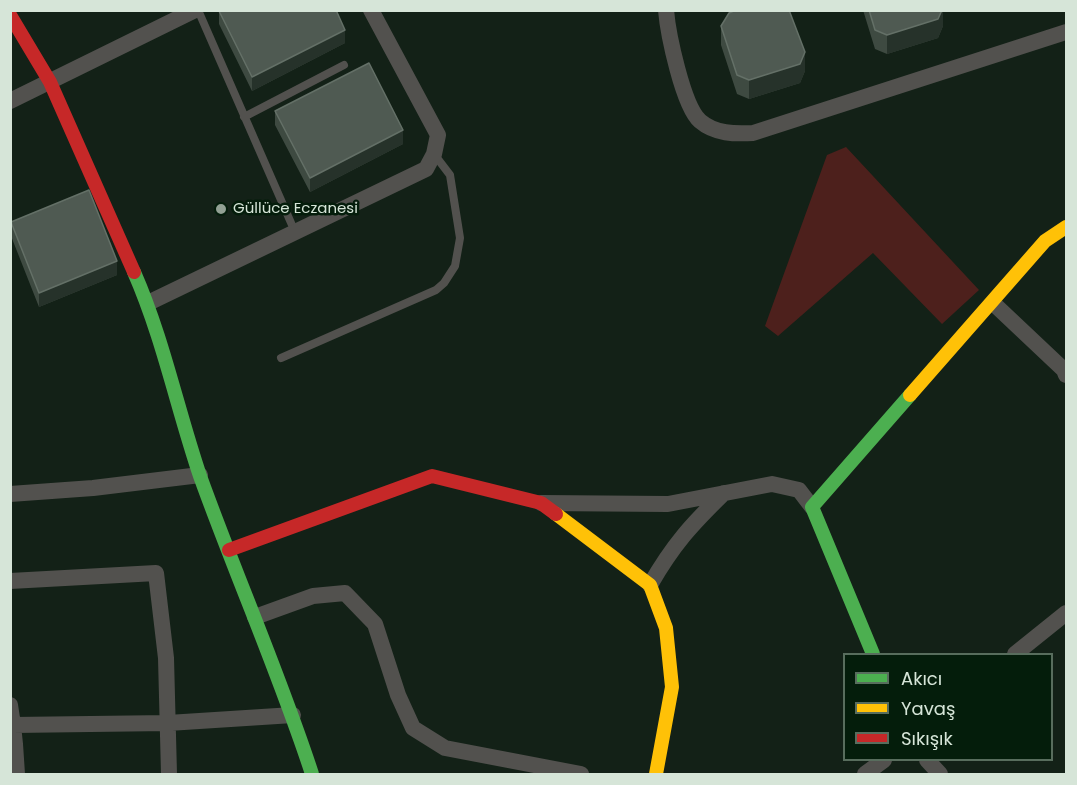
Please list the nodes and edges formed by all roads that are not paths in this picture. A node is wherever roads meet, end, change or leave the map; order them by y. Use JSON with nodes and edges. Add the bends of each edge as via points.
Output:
{"nodes":[{"id":1,"x":196,"y":10,"type":"edge"},
{"id":2,"x":371,"y":10,"type":"edge"},
{"id":3,"x":666,"y":10,"type":"edge"},
{"id":4,"x":10,"y":15,"type":"edge"},
{"id":5,"x":1066,"y":32,"type":"edge"},
{"id":6,"x":344,"y":65,"type":"dead end"},
{"id":7,"x":50,"y":82,"type":"junction"},
{"id":8,"x":10,"y":101,"type":"edge"},
{"id":9,"x":244,"y":117,"type":"junction"},
{"id":10,"x":434,"y":154,"type":"junction"},
{"id":11,"x":1066,"y":227,"type":"edge"},
{"id":12,"x":295,"y":232,"type":"junction"},
{"id":13,"x":148,"y":303,"type":"junction"},
{"id":14,"x":993,"y":303,"type":"junction"},
{"id":15,"x":281,"y":358,"type":"dead end"},
{"id":16,"x":1066,"y":375,"type":"edge"},
{"id":17,"x":200,"y":475,"type":"junction"},
{"id":18,"x":724,"y":493,"type":"junction"},
{"id":19,"x":10,"y":494,"type":"edge"},
{"id":20,"x":541,"y":503,"type":"junction"},
{"id":21,"x":812,"y":507,"type":"junction"},
{"id":22,"x":229,"y":550,"type":"junction"},
{"id":23,"x":10,"y":581,"type":"edge"},
{"id":24,"x":650,"y":585,"type":"junction"},
{"id":25,"x":1066,"y":613,"type":"edge"},
{"id":26,"x":255,"y":617,"type":"junction"},
{"id":27,"x":873,"y":653,"type":"edge"},
{"id":28,"x":1016,"y":653,"type":"edge"},
{"id":29,"x":10,"y":705,"type":"edge"},
{"id":30,"x":292,"y":715,"type":"junction"},
{"id":31,"x":168,"y":723,"type":"junction"},
{"id":32,"x":13,"y":725,"type":"junction"},
{"id":33,"x":13,"y":744,"type":"edge"},
{"id":34,"x":881,"y":761,"type":"edge"},
{"id":35,"x":929,"y":761,"type":"edge"},
{"id":36,"x":17,"y":774,"type":"edge"},
{"id":37,"x":169,"y":774,"type":"edge"},
{"id":38,"x":312,"y":774,"type":"edge"},
{"id":39,"x":581,"y":774,"type":"edge"},
{"id":40,"x":656,"y":774,"type":"edge"},
{"id":41,"x":865,"y":774,"type":"edge"},
{"id":42,"x":940,"y":774,"type":"edge"}],
"edges":[{"from":1,"to":7,"type":"street"},
{"from":1,"to":9,"type":"lane"},
{"from":2,"to":10,"type":"street","via":[[438,135]]},
{"from":3,"to":5,"type":"street","via":[[668,33],[691,109],[700,121],[735,134],[753,133]]},
{"from":4,"to":7,"type":"street"},
{"from":6,"to":9,"type":"lane"},
{"from":7,"to":8,"type":"street"},
{"from":7,"to":13,"type":"street"},
{"from":9,"to":12,"type":"lane"},
{"from":10,"to":12,"type":"street","via":[[426,169]]},
{"from":10,"to":15,"type":"lane","via":[[450,175],[460,238],[458,257],[450,275],[436,290]]},
{"from":11,"to":14,"type":"street","via":[[1045,242]]},
{"from":12,"to":13,"type":"street"},
{"from":13,"to":17,"type":"street"},
{"from":14,"to":16,"type":"street"},
{"from":14,"to":21,"type":"street"},
{"from":17,"to":19,"type":"street","via":[[93,489]]},
{"from":17,"to":22,"type":"street"},
{"from":18,"to":20,"type":"street","via":[[668,504]]},
{"from":18,"to":21,"type":"street","via":[[772,484],[799,490]]},
{"from":18,"to":24,"type":"street","via":[[690,525],[667,554]]},
{"from":20,"to":22,"type":"street","via":[[432,476]]},
{"from":20,"to":24,"type":"street"},
{"from":21,"to":27,"type":"street"},
{"from":22,"to":26,"type":"street"},
{"from":23,"to":31,"type":"street","via":[[156,573],[166,658]]},
{"from":24,"to":40,"type":"street","via":[[666,628],[672,687]]},
{"from":25,"to":28,"type":"street"},
{"from":26,"to":30,"type":"street"},
{"from":26,"to":39,"type":"street","via":[[313,596],[345,593],[375,624],[413,728],[445,748]]},
{"from":29,"to":32,"type":"street"},
{"from":30,"to":31,"type":"street"},
{"from":30,"to":38,"type":"street"},
{"from":31,"to":32,"type":"street"},
{"from":31,"to":37,"type":"street"},
{"from":32,"to":33,"type":"street"},
{"from":33,"to":36,"type":"street"},
{"from":34,"to":41,"type":"street"},
{"from":35,"to":42,"type":"street"}]}
